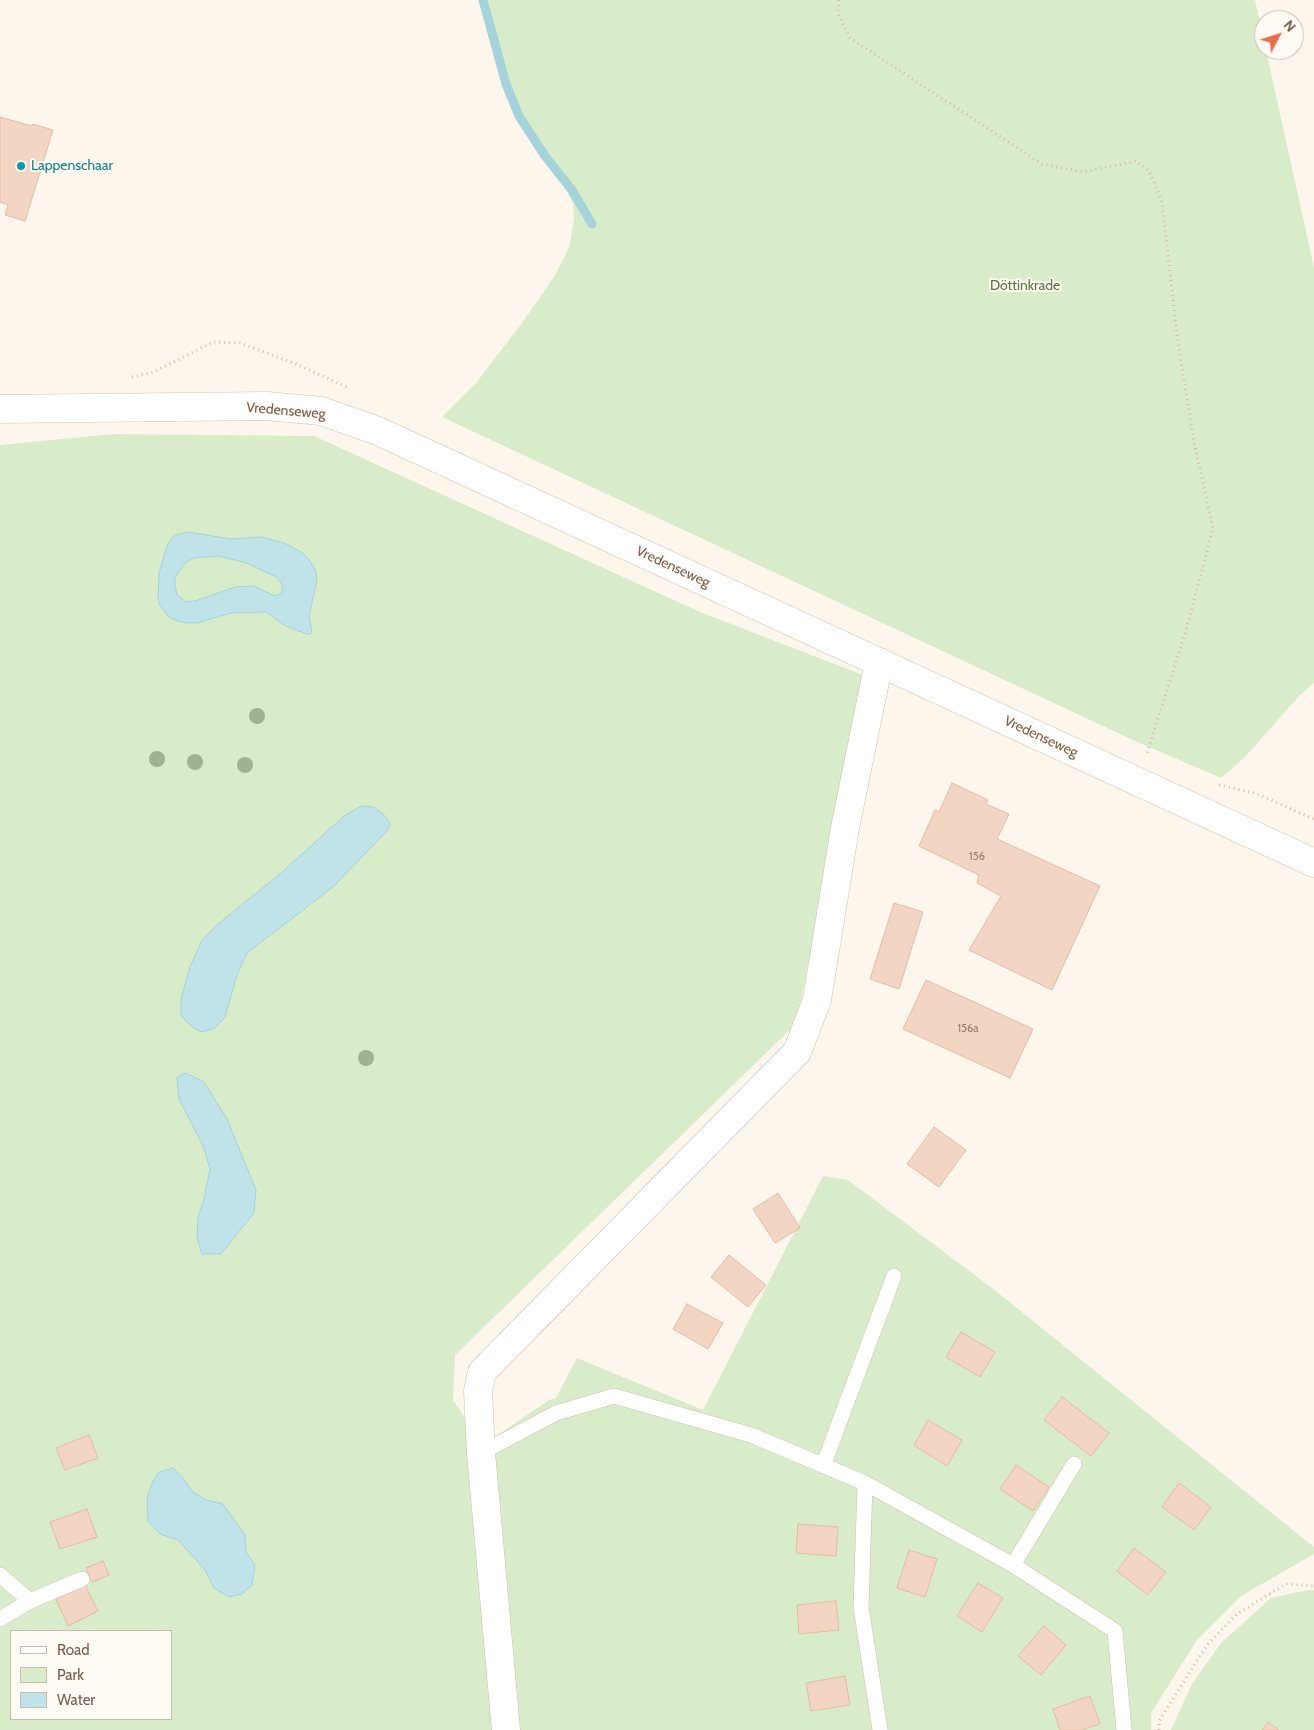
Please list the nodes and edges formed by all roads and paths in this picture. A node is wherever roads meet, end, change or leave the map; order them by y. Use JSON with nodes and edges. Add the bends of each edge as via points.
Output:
{"nodes":[{"id":1,"x":838,"y":0,"type":"edge"},
{"id":2,"x":0,"y":409,"type":"edge"},
{"id":3,"x":879,"y":662,"type":"junction"},
{"id":4,"x":1147,"y":753,"type":"dead end"},
{"id":5,"x":1314,"y":863,"type":"edge"},
{"id":6,"x":894,"y":1276,"type":"dead end"},
{"id":7,"x":481,"y":1453,"type":"junction"},
{"id":8,"x":1074,"y":1464,"type":"dead end"},
{"id":9,"x":823,"y":1466,"type":"junction"},
{"id":10,"x":866,"y":1483,"type":"junction"},
{"id":11,"x":1013,"y":1565,"type":"junction"},
{"id":12,"x":0,"y":1575,"type":"edge"},
{"id":13,"x":82,"y":1579,"type":"dead end"},
{"id":14,"x":1314,"y":1586,"type":"edge"},
{"id":15,"x":30,"y":1601,"type":"junction"},
{"id":16,"x":0,"y":1619,"type":"edge"},
{"id":17,"x":506,"y":1730,"type":"edge"},
{"id":18,"x":880,"y":1730,"type":"edge"},
{"id":19,"x":1124,"y":1730,"type":"edge"},
{"id":20,"x":1159,"y":1730,"type":"edge"}],
"edges":[{"from":1,"to":4,"type":"path","via":[[838,14],[850,38],[1042,164],[1083,172],[1136,161],[1148,170],[1155,184],[1162,202],[1178,342],[1194,442],[1213,528],[1187,627]]},
{"from":2,"to":3,"type":"main road","name":"Vredenseweg","via":[[267,406],[321,411],[378,431]]},
{"from":3,"to":5,"type":"main road","name":"Vredenseweg"},
{"from":3,"to":7,"type":"main road","via":[[845,828],[817,1000],[797,1052],[482,1372],[478,1391]]},
{"from":6,"to":9,"type":"lane"},
{"from":7,"to":9,"type":"lane","via":[[556,1413],[614,1396],[751,1435]]},
{"from":7,"to":17,"type":"main road"},
{"from":8,"to":11,"type":"lane"},
{"from":9,"to":10,"type":"lane"},
{"from":10,"to":11,"type":"lane"},
{"from":10,"to":18,"type":"lane","via":[[861,1607]]},
{"from":11,"to":19,"type":"lane","via":[[1115,1631]]},
{"from":12,"to":15,"type":"lane"},
{"from":13,"to":15,"type":"lane"},
{"from":14,"to":20,"type":"path","via":[[1286,1584],[1237,1614],[1207,1645],[1159,1721]]},
{"from":15,"to":16,"type":"lane"}]}
